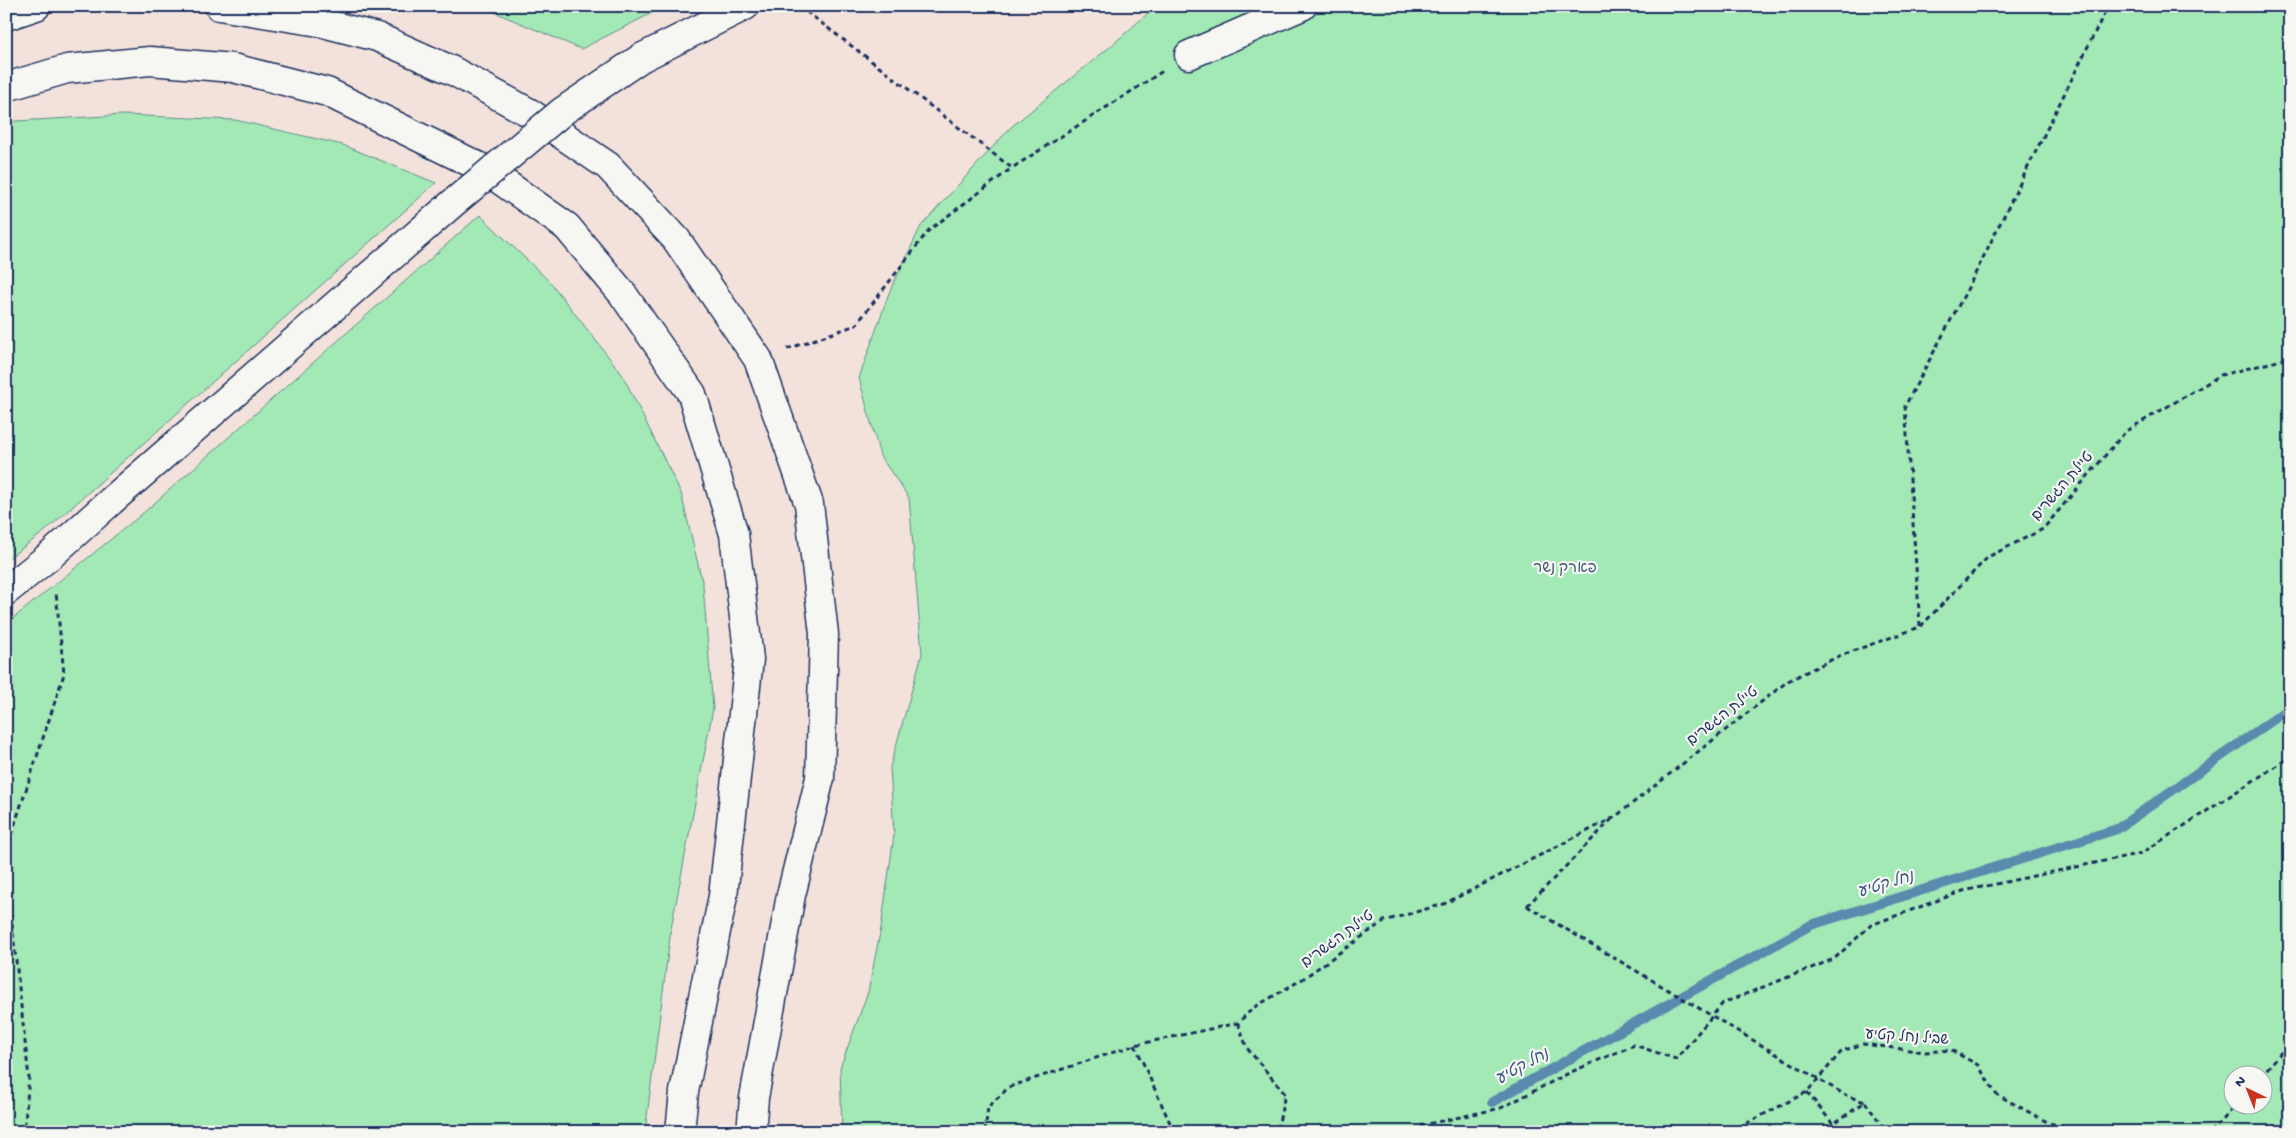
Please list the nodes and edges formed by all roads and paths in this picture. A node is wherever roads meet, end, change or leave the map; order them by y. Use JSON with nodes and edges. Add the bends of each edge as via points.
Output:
{"nodes":[{"id":1,"x":219,"y":6,"type":"edge"},
{"id":2,"x":293,"y":6,"type":"edge"},
{"id":3,"x":745,"y":6,"type":"edge"},
{"id":4,"x":799,"y":6,"type":"edge"},
{"id":5,"x":1302,"y":6,"type":"edge"},
{"id":6,"x":2108,"y":6,"type":"edge"},
{"id":7,"x":320,"y":22,"type":"junction"},
{"id":8,"x":1189,"y":55,"type":"joint"},
{"id":9,"x":6,"y":87,"type":"edge"},
{"id":10,"x":1012,"y":168,"type":"junction"},
{"id":11,"x":2290,"y":358,"type":"edge"},
{"id":12,"x":758,"y":359,"type":"junction"},
{"id":13,"x":52,"y":554,"type":"junction"},
{"id":14,"x":6,"y":591,"type":"edge"},
{"id":15,"x":1920,"y":626,"type":"junction"},
{"id":16,"x":2290,"y":758,"type":"edge"},
{"id":17,"x":1615,"y":817,"type":"junction"},
{"id":18,"x":6,"y":851,"type":"edge"},
{"id":19,"x":6,"y":870,"type":"edge"},
{"id":20,"x":1238,"y":1023,"type":"junction"},
{"id":21,"x":2290,"y":1042,"type":"edge"},
{"id":22,"x":1135,"y":1045,"type":"junction"},
{"id":23,"x":2270,"y":1066,"type":"edge"},
{"id":24,"x":1807,"y":1092,"type":"junction"},
{"id":25,"x":1865,"y":1102,"type":"junction"},
{"id":26,"x":2226,"y":1116,"type":"edge"},
{"id":27,"x":24,"y":1132,"type":"edge"},
{"id":28,"x":680,"y":1132,"type":"edge"},
{"id":29,"x":751,"y":1132,"type":"edge"},
{"id":30,"x":985,"y":1132,"type":"edge"},
{"id":31,"x":1174,"y":1132,"type":"edge"},
{"id":32,"x":1277,"y":1132,"type":"edge"},
{"id":33,"x":1414,"y":1132,"type":"edge"},
{"id":34,"x":1730,"y":1132,"type":"edge"},
{"id":35,"x":1887,"y":1132,"type":"edge"},
{"id":36,"x":2084,"y":1132,"type":"edge"},
{"id":37,"x":2210,"y":1132,"type":"edge"}],
"edges":[{"from":1,"to":7,"type":"main road"},
{"from":2,"to":7,"type":"main road"},
{"from":3,"to":13,"type":"main road","bridge":true,"via":[[641,58],[548,124],[453,203]]},
{"from":4,"to":10,"type":"path"},
{"from":5,"to":8,"type":"main road"},
{"from":6,"to":15,"type":"path","via":[[1970,284],[1905,406]]},
{"from":7,"to":12,"type":"main road","via":[[377,38],[453,72],[530,113],[608,166],[676,239]]},
{"from":8,"to":10,"type":"path"},
{"from":9,"to":28,"type":"main road","via":[[67,69],[150,61],[232,68],[327,92],[486,170],[567,227],[622,293],[692,394],[734,534],[749,659],[723,896],[684,1092]]},
{"from":10,"to":12,"type":"path","via":[[929,230],[856,325]]},
{"from":11,"to":15,"type":"path","name":"טיילת הגשרים","via":[[2221,375],[2126,431],[2043,529],[1988,557]]},
{"from":12,"to":29,"type":"main road","via":[[809,504],[824,634],[820,778],[791,895],[754,1098]]},
{"from":13,"to":14,"type":"main road"},
{"from":13,"to":18,"type":"path","via":[[64,674]]},
{"from":15,"to":17,"type":"path","name":"טיילת הגשרים","via":[[1839,656],[1788,681]]},
{"from":16,"to":33,"type":"path","via":[[2142,853],[1963,891],[1871,925],[1834,959],[1723,1003],[1676,1059],[1634,1045],[1571,1072],[1502,1108],[1423,1125]]},
{"from":17,"to":20,"type":"path","name":"טיילת הגשרים","via":[[1444,904],[1384,921],[1302,980],[1253,1008]]},
{"from":17,"to":25,"type":"path","bridge":true,"via":[[1527,906],[1847,1096]]},
{"from":19,"to":27,"type":"path","via":[[29,1078]]},
{"from":20,"to":22,"type":"path"},
{"from":20,"to":32,"type":"path","via":[[1247,1048],[1285,1094]]},
{"from":21,"to":23,"type":"path"},
{"from":22,"to":30,"type":"path","via":[[1010,1087],[988,1107]]},
{"from":22,"to":31,"type":"path"},
{"from":24,"to":25,"type":"path","via":[[1833,1124]]},
{"from":24,"to":34,"type":"path","name":"שביל נחל קטיע"},
{"from":24,"to":36,"type":"path","name":"שביל נחל קטיע","via":[[1842,1052],[1863,1044],[1925,1052],[1951,1050],[1978,1065],[1996,1094],[2049,1122]]},
{"from":25,"to":35,"type":"path"},
{"from":26,"to":37,"type":"path"}]}
